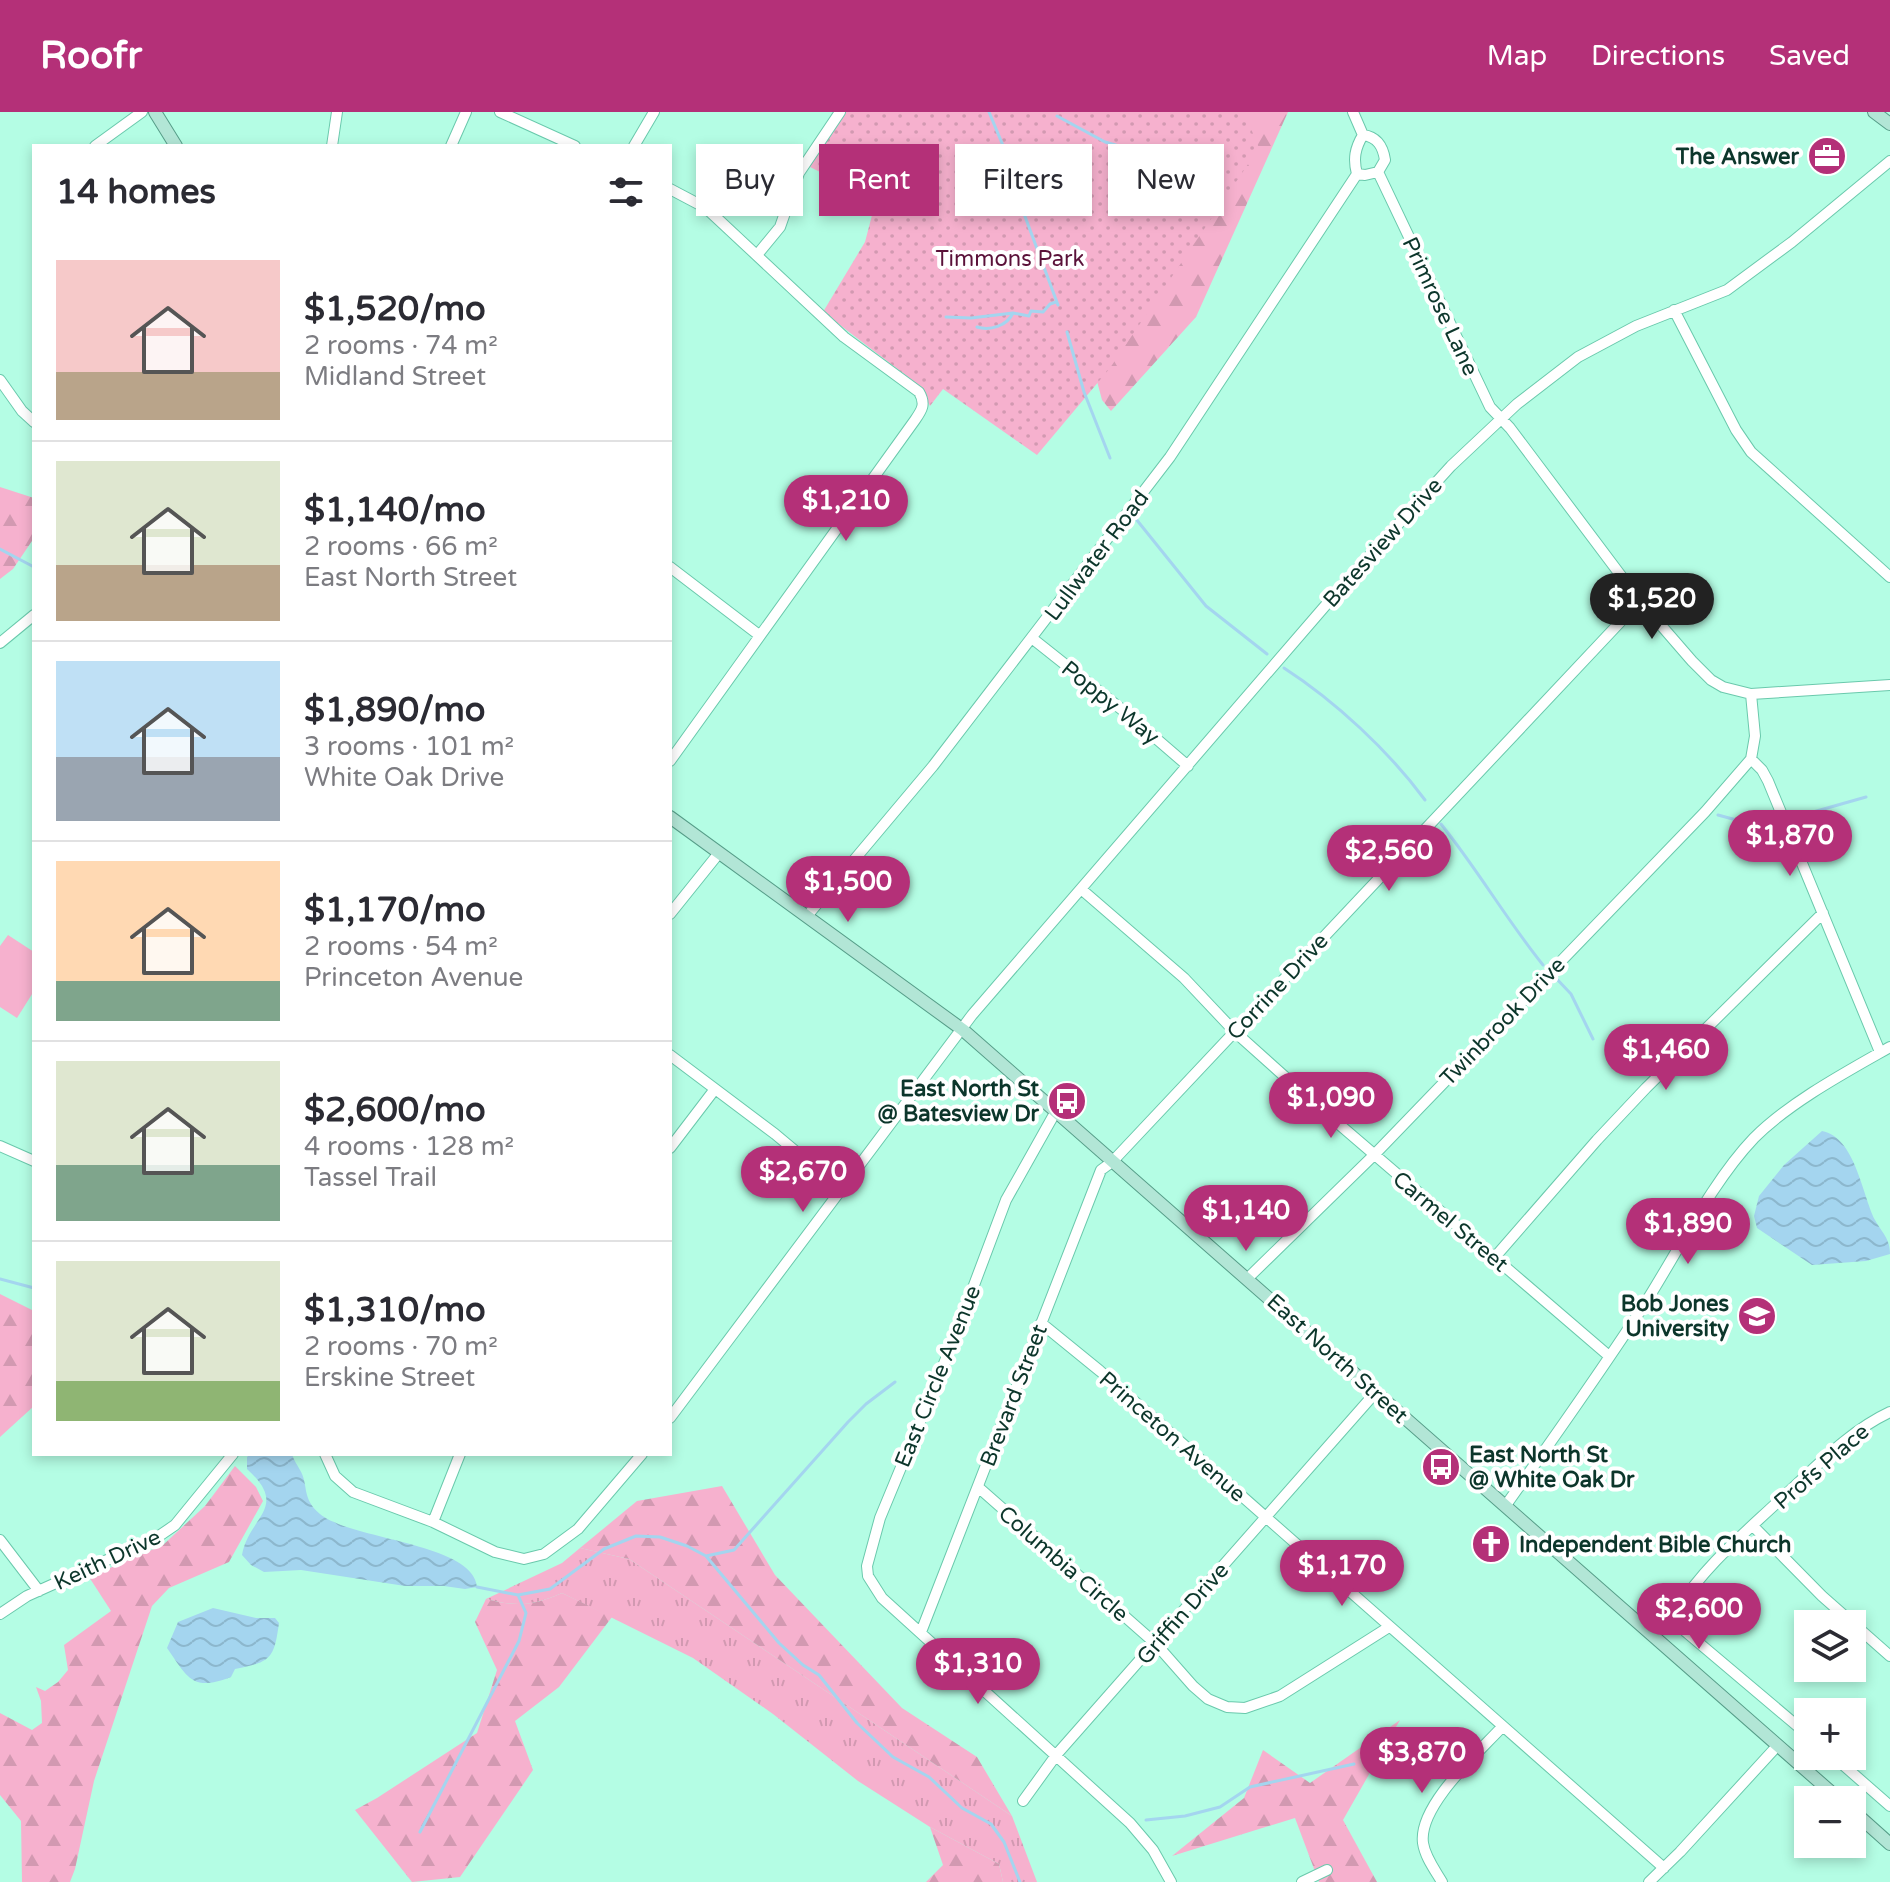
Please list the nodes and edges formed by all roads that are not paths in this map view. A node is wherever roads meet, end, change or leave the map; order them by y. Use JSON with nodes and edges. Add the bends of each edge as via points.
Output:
{"nodes":[{"id":1,"x":142,"y":112,"type":"edge"},
{"id":2,"x":155,"y":112,"type":"edge"},
{"id":3,"x":337,"y":112,"type":"edge"},
{"id":4,"x":466,"y":112,"type":"edge"},
{"id":5,"x":500,"y":112,"type":"edge"},
{"id":6,"x":654,"y":112,"type":"edge"},
{"id":7,"x":840,"y":112,"type":"edge"},
{"id":8,"x":1353,"y":112,"type":"edge"},
{"id":9,"x":1874,"y":112,"type":"edge"},
{"id":10,"x":1890,"y":124,"type":"edge"},
{"id":11,"x":1363,"y":135,"type":"junction"},
{"id":12,"x":98,"y":144,"type":"edge"},
{"id":13,"x":175,"y":144,"type":"edge"},
{"id":14,"x":332,"y":144,"type":"edge"},
{"id":15,"x":452,"y":144,"type":"edge"},
{"id":16,"x":571,"y":144,"type":"edge"},
{"id":17,"x":635,"y":144,"type":"edge"},
{"id":18,"x":1890,"y":161,"type":"edge"},
{"id":19,"x":1378,"y":172,"type":"junction"},
{"id":20,"x":1357,"y":174,"type":"junction"},
{"id":21,"x":672,"y":190,"type":"edge"},
{"id":22,"x":757,"y":255,"type":"junction"},
{"id":23,"x":1674,"y":310,"type":"junction"},
{"id":24,"x":0,"y":380,"type":"edge"},
{"id":25,"x":1500,"y":419,"type":"junction"},
{"id":26,"x":32,"y":420,"type":"edge"},
{"id":27,"x":672,"y":569,"type":"edge"},
{"id":28,"x":1890,"y":577,"type":"edge"},
{"id":29,"x":1640,"y":601,"type":"junction"},
{"id":30,"x":32,"y":617,"type":"edge"},
{"id":31,"x":759,"y":635,"type":"junction"},
{"id":32,"x":1033,"y":639,"type":"junction"},
{"id":33,"x":0,"y":643,"type":"edge"},
{"id":34,"x":1890,"y":685,"type":"edge"},
{"id":35,"x":1751,"y":694,"type":"junction"},
{"id":36,"x":672,"y":758,"type":"edge"},
{"id":37,"x":1751,"y":759,"type":"junction"},
{"id":38,"x":1188,"y":766,"type":"junction"},
{"id":39,"x":672,"y":818,"type":"edge"},
{"id":40,"x":719,"y":853,"type":"junction"},
{"id":41,"x":1081,"y":889,"type":"junction"},
{"id":42,"x":672,"y":912,"type":"edge"},
{"id":43,"x":1823,"y":913,"type":"junction"},
{"id":44,"x":807,"y":916,"type":"junction"},
{"id":45,"x":963,"y":1030,"type":"junction"},
{"id":46,"x":1235,"y":1032,"type":"junction"},
{"id":47,"x":1885,"y":1049,"type":"edge"},
{"id":48,"x":672,"y":1057,"type":"edge"},
{"id":49,"x":715,"y":1089,"type":"junction"},
{"id":50,"x":1056,"y":1111,"type":"junction"},
{"id":51,"x":672,"y":1145,"type":"edge"},
{"id":52,"x":2,"y":1151,"type":"edge"},
{"id":53,"x":1374,"y":1155,"type":"junction"},
{"id":54,"x":32,"y":1160,"type":"edge"},
{"id":55,"x":1112,"y":1162,"type":"junction"},
{"id":56,"x":842,"y":1190,"type":"junction"},
{"id":57,"x":1495,"y":1257,"type":"junction"},
{"id":58,"x":1248,"y":1278,"type":"junction"},
{"id":59,"x":1041,"y":1323,"type":"junction"},
{"id":60,"x":1609,"y":1356,"type":"junction"},
{"id":61,"x":1376,"y":1392,"type":"junction"},
{"id":62,"x":1890,"y":1412,"type":"edge"},
{"id":63,"x":672,"y":1415,"type":"edge"},
{"id":64,"x":231,"y":1456,"type":"edge"},
{"id":65,"x":326,"y":1456,"type":"edge"},
{"id":66,"x":459,"y":1456,"type":"edge"},
{"id":67,"x":640,"y":1456,"type":"edge"},
{"id":68,"x":978,"y":1487,"type":"junction"},
{"id":69,"x":1506,"y":1505,"type":"junction"},
{"id":70,"x":1265,"y":1517,"type":"junction"},
{"id":71,"x":433,"y":1522,"type":"junction"},
{"id":72,"x":1753,"y":1526,"type":"junction"},
{"id":73,"x":0,"y":1540,"type":"edge"},
{"id":74,"x":39,"y":1591,"type":"junction"},
{"id":75,"x":0,"y":1614,"type":"edge"},
{"id":76,"x":1389,"y":1627,"type":"junction"},
{"id":77,"x":921,"y":1632,"type":"junction"},
{"id":78,"x":1156,"y":1644,"type":"junction"},
{"id":79,"x":1890,"y":1656,"type":"edge"},
{"id":80,"x":1794,"y":1723,"type":"edge"},
{"id":81,"x":1502,"y":1727,"type":"junction"},
{"id":82,"x":1778,"y":1745,"type":"junction"},
{"id":83,"x":1057,"y":1754,"type":"junction"},
{"id":84,"x":1849,"y":1770,"type":"edge"},
{"id":85,"x":1824,"y":1786,"type":"edge"},
{"id":86,"x":1023,"y":1801,"type":"dead end"},
{"id":87,"x":1890,"y":1806,"type":"edge"},
{"id":88,"x":1866,"y":1823,"type":"edge"},
{"id":89,"x":1890,"y":1844,"type":"edge"},
{"id":90,"x":1664,"y":1868,"type":"junction"},
{"id":91,"x":1327,"y":1870,"type":"dead end"},
{"id":92,"x":1171,"y":1882,"type":"edge"},
{"id":93,"x":1302,"y":1882,"type":"edge"},
{"id":94,"x":1442,"y":1882,"type":"edge"},
{"id":95,"x":1649,"y":1882,"type":"edge"}],
"edges":[{"from":1,"to":12,"type":"street"},
{"from":2,"to":13,"type":"main road"},
{"from":3,"to":14,"type":"street"},
{"from":4,"to":15,"type":"street"},
{"from":5,"to":16,"type":"street"},
{"from":6,"to":17,"type":"street"},
{"from":7,"to":22,"type":"street","via":[[799,173],[780,227]]},
{"from":8,"to":11,"type":"street","name":"Primrose Lane"},
{"from":9,"to":10,"type":"main road"},
{"from":11,"to":19,"type":"street","name":"Primrose Lane","via":[[1382,147],[1385,160]]},
{"from":11,"to":20,"type":"street","name":"Lullwater Road","via":[[1356,147]]},
{"from":18,"to":23,"type":"street","name":"Batesview Drive","via":[[1727,290]]},
{"from":19,"to":20,"type":"street"},
{"from":19,"to":25,"type":"street","name":"Primrose Lane"},
{"from":20,"to":32,"type":"street","name":"Lullwater Road","via":[[1170,457]]},
{"from":21,"to":22,"type":"street","via":[[699,202]]},
{"from":22,"to":31,"type":"street","via":[[826,321],[919,392],[923,408]]},
{"from":23,"to":25,"type":"street","name":"Batesview Drive","via":[[1578,357]]},
{"from":23,"to":28,"type":"street","via":[[1751,452]]},
{"from":24,"to":26,"type":"street"},
{"from":25,"to":29,"type":"street","name":"Primrose Lane"},
{"from":25,"to":38,"type":"street","name":"Batesview Drive","via":[[1417,501]]},
{"from":27,"to":31,"type":"street"},
{"from":29,"to":35,"type":"street","name":"Primrose Lane","via":[[1702,672],[1723,687]]},
{"from":29,"to":46,"type":"street","name":"Corrine Drive"},
{"from":30,"to":33,"type":"street"},
{"from":31,"to":36,"type":"street"},
{"from":32,"to":38,"type":"street","name":"Poppy Way"},
{"from":32,"to":44,"type":"street","name":"Lullwater Road"},
{"from":34,"to":35,"type":"street"},
{"from":35,"to":37,"type":"street"},
{"from":37,"to":43,"type":"street","via":[[1768,781]]},
{"from":37,"to":53,"type":"street","name":"Twinbrook Drive"},
{"from":38,"to":41,"type":"street","name":"Batesview Drive"},
{"from":39,"to":40,"type":"main road","name":"East North Street"},
{"from":40,"to":42,"type":"street"},
{"from":40,"to":44,"type":"main road","name":"East North Street"},
{"from":41,"to":45,"type":"street","name":"Batesview Drive"},
{"from":41,"to":46,"type":"street","name":"Carmel Street","via":[[1184,978]]},
{"from":43,"to":47,"type":"street"},
{"from":43,"to":57,"type":"street","via":[[1636,1099]]},
{"from":44,"to":45,"type":"main road","name":"East North Street"},
{"from":45,"to":50,"type":"main road","name":"East North Street"},
{"from":45,"to":56,"type":"street","name":"Batesview Drive"},
{"from":46,"to":53,"type":"street","name":"Carmel Street"},
{"from":46,"to":55,"type":"street","name":"Corrine Drive"},
{"from":47,"to":60,"type":"street","via":[[1772,1122],[1745,1148]]},
{"from":48,"to":49,"type":"street"},
{"from":49,"to":51,"type":"street"},
{"from":49,"to":56,"type":"street"},
{"from":50,"to":55,"type":"main road","name":"East North Street"},
{"from":50,"to":77,"type":"street","name":"East Circle Avenue","via":[[1006,1200],[868,1554],[868,1576],[877,1593]]},
{"from":52,"to":54,"type":"street"},
{"from":53,"to":57,"type":"street","name":"Carmel Street"},
{"from":53,"to":58,"type":"street","name":"Twinbrook Drive"},
{"from":55,"to":58,"type":"main road","name":"East North Street"},
{"from":55,"to":59,"type":"street","name":"Brevard Street","via":[[1099,1174]]},
{"from":56,"to":63,"type":"street","name":"Batesview Drive"},
{"from":57,"to":60,"type":"street","name":"Carmel Street"},
{"from":58,"to":61,"type":"main road","name":"East North Street"},
{"from":59,"to":68,"type":"street","name":"Brevard Street"},
{"from":59,"to":70,"type":"street","name":"Princeton Avenue"},
{"from":60,"to":69,"type":"street"},
{"from":61,"to":69,"type":"main road","name":"East North Street"},
{"from":61,"to":70,"type":"street","name":"Griffin Drive"},
{"from":62,"to":72,"type":"street","name":"Profs Place","via":[[1840,1445]]},
{"from":64,"to":74,"type":"street","name":"Keith Drive","via":[[175,1525],[142,1546]]},
{"from":65,"to":71,"type":"street","via":[[335,1476],[353,1492]]},
{"from":66,"to":71,"type":"street"},
{"from":67,"to":71,"type":"street","via":[[578,1529],[538,1557],[513,1559]]},
{"from":68,"to":77,"type":"street","name":"Brevard Street"},
{"from":68,"to":78,"type":"street","name":"Columbia Circle"},
{"from":69,"to":82,"type":"main road","name":"East North Street"},
{"from":70,"to":76,"type":"street","name":"Princeton Avenue"},
{"from":70,"to":78,"type":"street","name":"Griffin Drive"},
{"from":72,"to":79,"type":"street","name":"Profs Place"},
{"from":72,"to":80,"type":"street","via":[[1722,1553],[1677,1610],[1686,1632]]},
{"from":73,"to":74,"type":"street"},
{"from":74,"to":75,"type":"street","name":"Keith Drive"},
{"from":76,"to":78,"type":"street","name":"Columbia Circle","via":[[1280,1696],[1245,1708],[1208,1699]]},
{"from":76,"to":81,"type":"street","name":"Princeton Avenue"},
{"from":77,"to":83,"type":"street","name":"East Circle Avenue"},
{"from":78,"to":83,"type":"street","name":"Griffin Drive"},
{"from":81,"to":90,"type":"street","name":"Princeton Avenue"},
{"from":81,"to":94,"type":"street","via":[[1447,1787],[1424,1826],[1424,1849]]},
{"from":82,"to":85,"type":"main road","name":"East North Street"},
{"from":82,"to":90,"type":"street"},
{"from":83,"to":86,"type":"street","name":"Griffin Drive"},
{"from":83,"to":92,"type":"street","name":"East Circle Avenue","via":[[1136,1829]]},
{"from":84,"to":87,"type":"street"},
{"from":88,"to":89,"type":"main road"},
{"from":90,"to":95,"type":"street"},
{"from":91,"to":93,"type":"street"}]}
